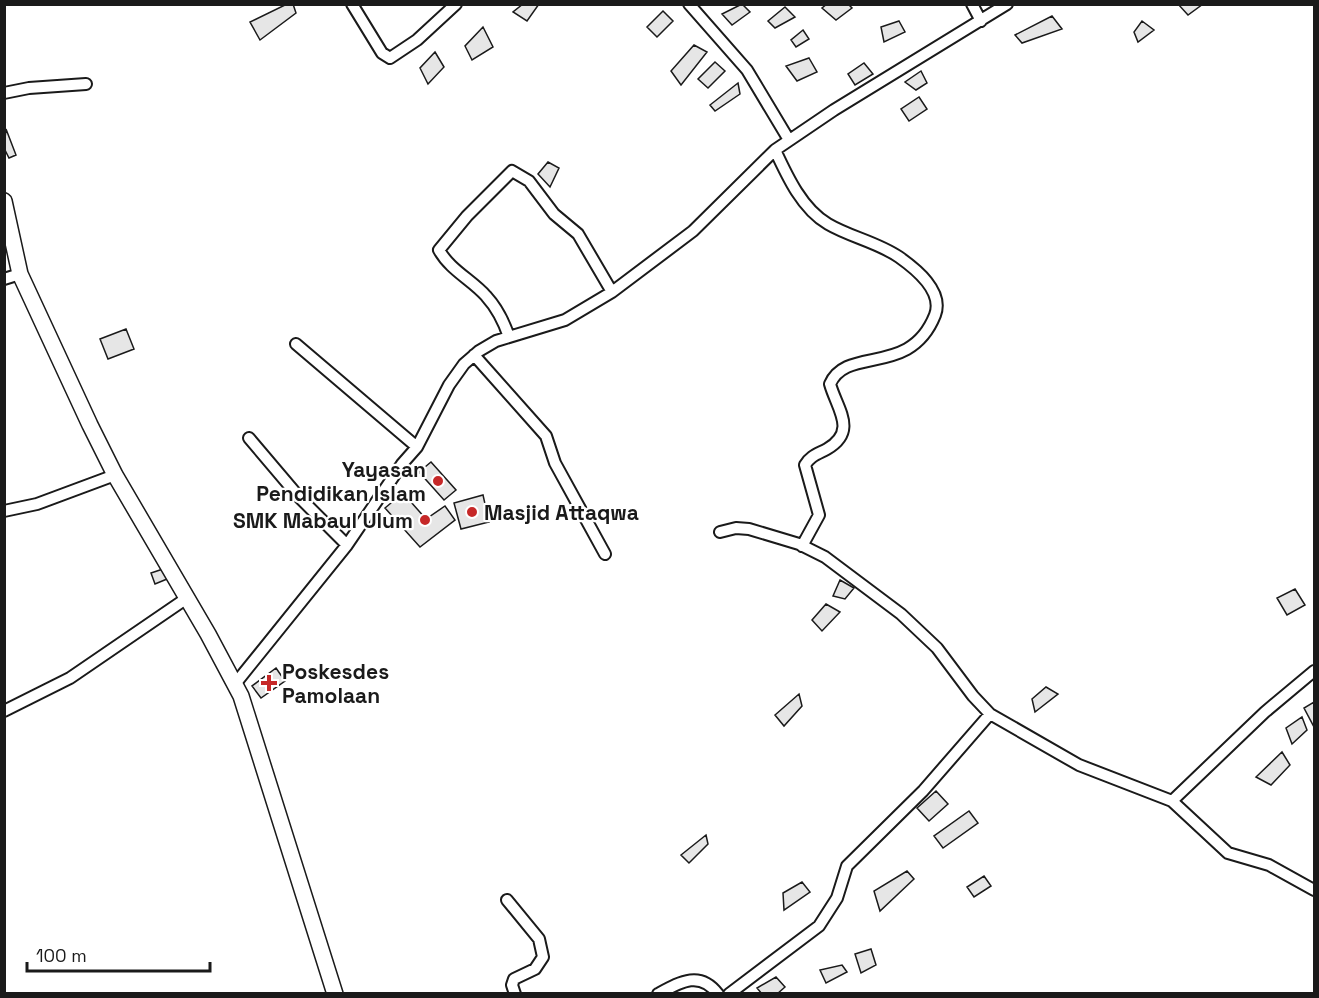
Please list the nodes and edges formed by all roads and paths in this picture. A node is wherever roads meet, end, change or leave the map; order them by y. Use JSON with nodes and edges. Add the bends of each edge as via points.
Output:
{"nodes":[{"id":1,"x":352,"y":4,"type":"edge"},
{"id":2,"x":456,"y":4,"type":"edge"},
{"id":3,"x":689,"y":4,"type":"edge"},
{"id":4,"x":972,"y":4,"type":"edge"},
{"id":5,"x":1008,"y":4,"type":"edge"},
{"id":6,"x":981,"y":21,"type":"junction"},
{"id":7,"x":86,"y":84,"type":"dead end"},
{"id":8,"x":4,"y":93,"type":"edge"},
{"id":9,"x":789,"y":140,"type":"junction"},
{"id":10,"x":775,"y":150,"type":"junction"},
{"id":11,"x":4,"y":201,"type":"edge"},
{"id":12,"x":20,"y":274,"type":"junction"},
{"id":13,"x":4,"y":279,"type":"edge"},
{"id":14,"x":612,"y":292,"type":"junction"},
{"id":15,"x":509,"y":337,"type":"junction"},
{"id":16,"x":296,"y":344,"type":"dead end"},
{"id":17,"x":474,"y":355,"type":"junction"},
{"id":18,"x":249,"y":438,"type":"dead end"},
{"id":19,"x":417,"y":447,"type":"junction"},
{"id":20,"x":116,"y":475,"type":"junction"},
{"id":21,"x":4,"y":511,"type":"edge"},
{"id":22,"x":720,"y":532,"type":"dead end"},
{"id":23,"x":347,"y":544,"type":"junction"},
{"id":24,"x":802,"y":546,"type":"junction"},
{"id":25,"x":605,"y":554,"type":"dead end"},
{"id":26,"x":187,"y":598,"type":"junction"},
{"id":27,"x":1314,"y":671,"type":"edge"},
{"id":28,"x":235,"y":684,"type":"junction"},
{"id":29,"x":4,"y":711,"type":"edge"},
{"id":30,"x":990,"y":714,"type":"junction"},
{"id":31,"x":1172,"y":801,"type":"junction"},
{"id":32,"x":1314,"y":890,"type":"edge"},
{"id":33,"x":507,"y":900,"type":"dead end"},
{"id":34,"x":335,"y":993,"type":"edge"},
{"id":35,"x":515,"y":993,"type":"edge"},
{"id":36,"x":658,"y":993,"type":"edge"},
{"id":37,"x":718,"y":993,"type":"edge"},
{"id":38,"x":729,"y":993,"type":"edge"}],
"edges":[{"from":1,"to":2,"type":"street","via":[[382,52],[390,58],[417,40]]},
{"from":3,"to":9,"type":"street","via":[[747,70]]},
{"from":4,"to":6,"type":"street"},
{"from":5,"to":6,"type":"street"},
{"from":6,"to":9,"type":"street"},
{"from":7,"to":8,"type":"street"},
{"from":9,"to":10,"type":"street"},
{"from":10,"to":14,"type":"street","via":[[693,231]]},
{"from":10,"to":24,"type":"street","via":[[789,180],[811,209],[827,224],[877,244],[915,269],[926,279],[937,309],[917,345],[895,355],[844,367],[832,378],[830,384],[844,429],[834,445],[809,458],[805,465],[819,515]]},
{"from":11,"to":12,"type":"street"},
{"from":12,"to":13,"type":"street"},
{"from":12,"to":20,"type":"street"},
{"from":14,"to":15,"type":"street","via":[[565,320]]},
{"from":14,"to":15,"type":"street","via":[[578,234],[554,214],[529,181],[512,171],[440,250],[460,274],[486,295],[499,312]]},
{"from":15,"to":17,"type":"street"},
{"from":16,"to":19,"type":"street"},
{"from":17,"to":19,"type":"street","via":[[449,385]]},
{"from":17,"to":25,"type":"street","via":[[546,436],[555,463]]},
{"from":18,"to":23,"type":"street","via":[[299,497]]},
{"from":19,"to":23,"type":"street"},
{"from":20,"to":21,"type":"street","via":[[37,504]]},
{"from":20,"to":26,"type":"street"},
{"from":22,"to":24,"type":"street","via":[[749,529]]},
{"from":23,"to":28,"type":"street"},
{"from":24,"to":30,"type":"street","via":[[861,582],[901,614],[937,648]]},
{"from":26,"to":28,"type":"street"},
{"from":26,"to":29,"type":"street","via":[[70,678]]},
{"from":27,"to":31,"type":"street","via":[[1264,712]]},
{"from":28,"to":34,"type":"street"},
{"from":30,"to":31,"type":"street","via":[[1079,765]]},
{"from":30,"to":38,"type":"street","via":[[922,791],[847,866],[837,898],[819,926]]},
{"from":31,"to":32,"type":"street","via":[[1228,853],[1269,865]]},
{"from":33,"to":35,"type":"street","via":[[539,939],[543,957],[535,969],[514,979]]},
{"from":36,"to":37,"type":"street","via":[[694,978],[707,982]]}]}
